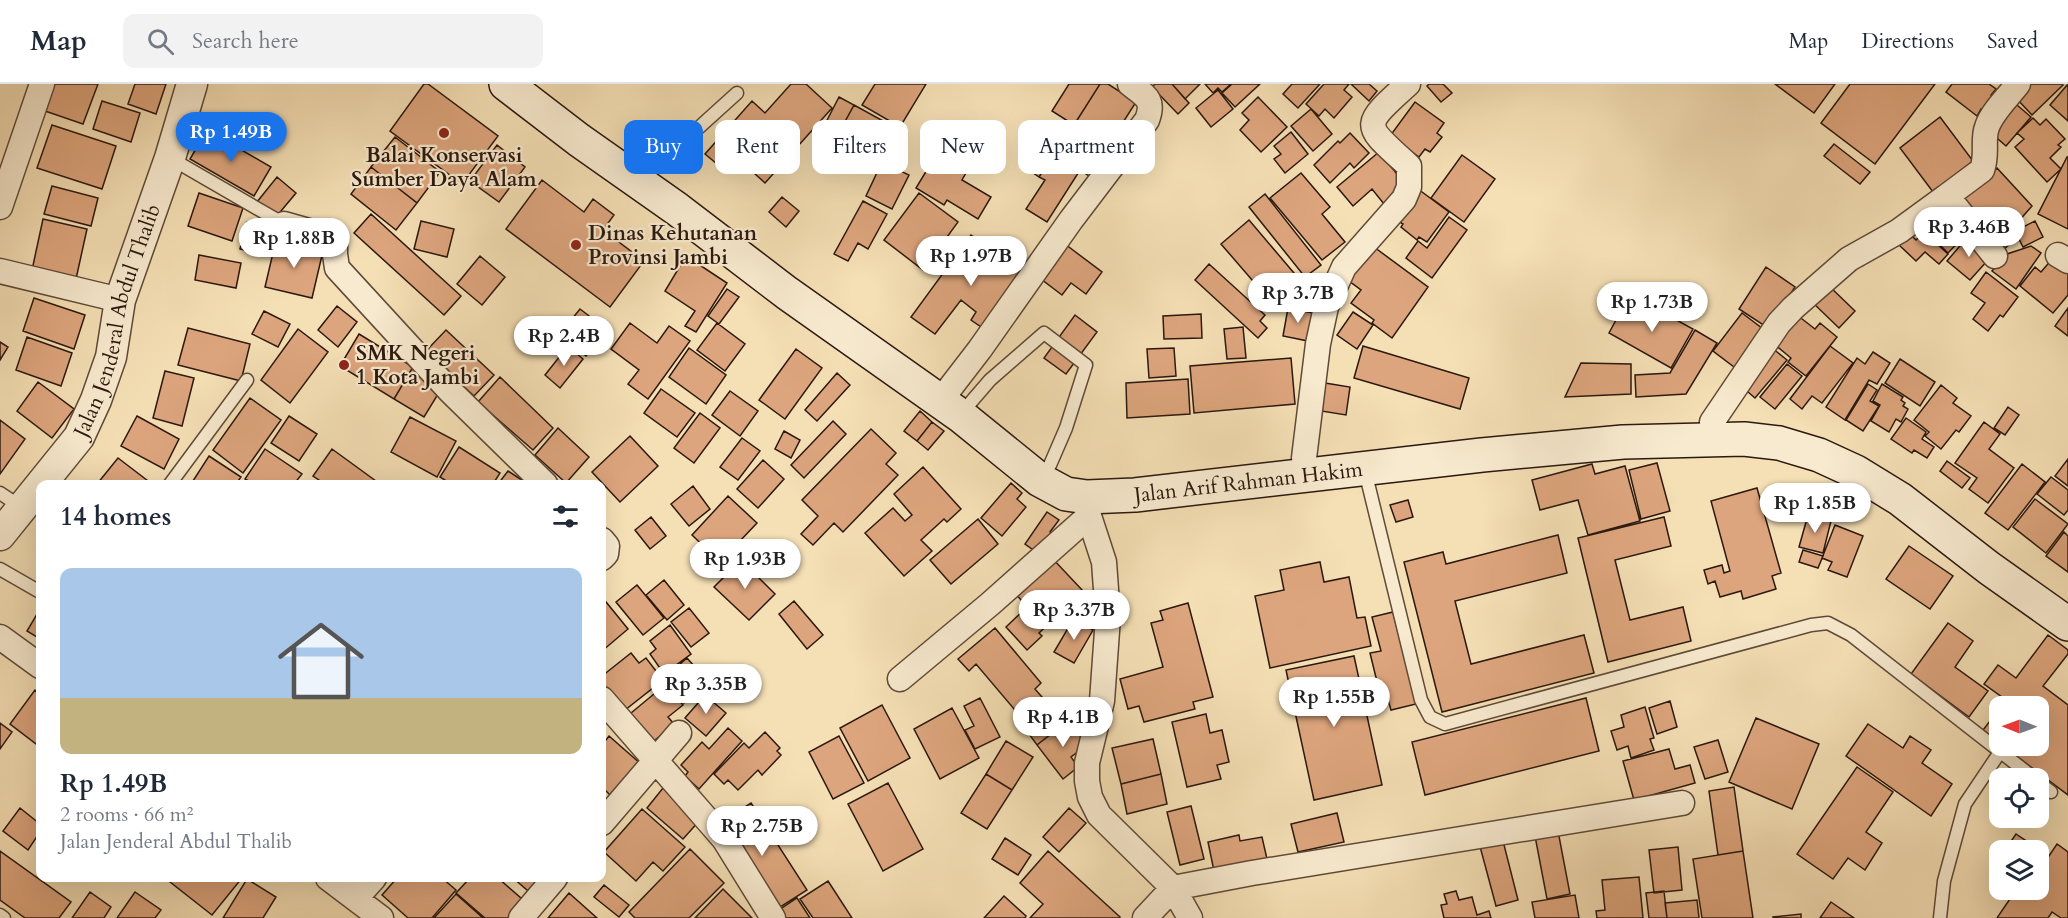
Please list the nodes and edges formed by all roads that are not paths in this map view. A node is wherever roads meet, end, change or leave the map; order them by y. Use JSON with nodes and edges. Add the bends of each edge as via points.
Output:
{"nodes":[{"id":1,"x":42,"y":84,"type":"edge"},
{"id":2,"x":192,"y":84,"type":"edge"},
{"id":3,"x":506,"y":84,"type":"edge"},
{"id":4,"x":535,"y":84,"type":"edge"},
{"id":5,"x":1130,"y":84,"type":"edge"},
{"id":6,"x":1408,"y":84,"type":"edge"},
{"id":7,"x":2018,"y":84,"type":"edge"},
{"id":8,"x":737,"y":93,"type":"dead end"},
{"id":9,"x":703,"y":124,"type":"edge"},
{"id":10,"x":624,"y":150,"type":"edge"},
{"id":11,"x":170,"y":158,"type":"junction"},
{"id":12,"x":658,"y":174,"type":"edge"},
{"id":13,"x":1947,"y":196,"type":"junction"},
{"id":14,"x":0,"y":207,"type":"edge"},
{"id":15,"x":284,"y":224,"type":"joint"},
{"id":16,"x":1995,"y":256,"type":"dead end"},
{"id":17,"x":0,"y":271,"type":"edge"},
{"id":18,"x":120,"y":300,"type":"junction"},
{"id":19,"x":248,"y":380,"type":"dead end"},
{"id":20,"x":961,"y":402,"type":"junction"},
{"id":21,"x":1712,"y":422,"type":"junction"},
{"id":22,"x":1304,"y":458,"type":"junction"},
{"id":23,"x":1364,"y":460,"type":"junction"},
{"id":24,"x":1045,"y":472,"type":"junction"},
{"id":25,"x":173,"y":480,"type":"edge"},
{"id":26,"x":541,"y":480,"type":"edge"},
{"id":27,"x":11,"y":500,"type":"edge"},
{"id":28,"x":1088,"y":506,"type":"junction"},
{"id":29,"x":0,"y":535,"type":"edge"},
{"id":30,"x":0,"y":569,"type":"edge"},
{"id":31,"x":36,"y":590,"type":"edge"},
{"id":32,"x":2068,"y":602,"type":"edge"},
{"id":33,"x":2068,"y":624,"type":"edge"},
{"id":34,"x":0,"y":637,"type":"edge"},
{"id":35,"x":36,"y":663,"type":"edge"},
{"id":36,"x":900,"y":679,"type":"dead end"},
{"id":37,"x":606,"y":704,"type":"edge"},
{"id":38,"x":679,"y":733,"type":"dead end"},
{"id":39,"x":1989,"y":743,"type":"edge"},
{"id":40,"x":1997,"y":756,"type":"edge"},
{"id":41,"x":2005,"y":756,"type":"edge"},
{"id":42,"x":655,"y":760,"type":"junction"},
{"id":43,"x":2021,"y":768,"type":"edge"},
{"id":44,"x":1682,"y":803,"type":"dead end"},
{"id":45,"x":606,"y":818,"type":"edge"},
{"id":46,"x":334,"y":882,"type":"edge"},
{"id":47,"x":370,"y":882,"type":"edge"},
{"id":48,"x":552,"y":882,"type":"edge"},
{"id":49,"x":1173,"y":888,"type":"junction"},
{"id":50,"x":356,"y":898,"type":"junction"},
{"id":51,"x":0,"y":915,"type":"edge"},
{"id":52,"x":4,"y":918,"type":"edge"},
{"id":53,"x":381,"y":918,"type":"edge"},
{"id":54,"x":520,"y":918,"type":"edge"},
{"id":55,"x":773,"y":918,"type":"edge"},
{"id":56,"x":1145,"y":918,"type":"edge"},
{"id":57,"x":1190,"y":918,"type":"edge"},
{"id":58,"x":1940,"y":918,"type":"edge"}],
"edges":[{"from":1,"to":14,"type":"street"},
{"from":2,"to":11,"type":"street","name":"Jalan Jenderal Abdul Thalib"},
{"from":3,"to":20,"type":"main road","name":"Jalan Arif Rahman Hakim","via":[[787,293]]},
{"from":4,"to":10,"type":"main road","name":"Jalan Arif Rahman Hakim"},
{"from":5,"to":20,"type":"street","via":[[1149,100],[1147,120],[981,349]]},
{"from":6,"to":22,"type":"street","via":[[1378,110],[1372,126],[1376,135],[1409,166],[1409,187],[1404,199],[1344,267],[1326,307]]},
{"from":7,"to":13,"type":"street","via":[[1986,129],[1982,170]]},
{"from":8,"to":9,"type":"lane"},
{"from":11,"to":15,"type":"lane"},
{"from":11,"to":18,"type":"street","name":"Jalan Jenderal Abdul Thalib"},
{"from":12,"to":20,"type":"main road","name":"Jalan Arif Rahman Hakim"},
{"from":13,"to":16,"type":"street"},
{"from":13,"to":21,"type":"street","via":[[1899,231],[1850,259],[1793,308]]},
{"from":15,"to":26,"type":"street","via":[[330,237],[336,245],[337,268],[450,391]]},
{"from":17,"to":18,"type":"street"},
{"from":18,"to":27,"type":"street","name":"Jalan Jenderal Abdul Thalib","via":[[111,357],[79,437]]},
{"from":19,"to":25,"type":"lane"},
{"from":20,"to":24,"type":"main road","name":"Jalan Arif Rahman Hakim"},
{"from":20,"to":24,"type":"lane","via":[[1044,333],[1086,366],[1066,428]]},
{"from":21,"to":23,"type":"main road","name":"Jalan Arif Rahman Hakim","via":[[1623,424],[1480,437]]},
{"from":21,"to":32,"type":"main road","name":"Jalan Arif Rahman Hakim","via":[[1783,426],[1865,456]]},
{"from":22,"to":23,"type":"main road","name":"Jalan Arif Rahman Hakim"},
{"from":22,"to":24,"type":"main road","name":"Jalan Arif Rahman Hakim","via":[[1134,478],[1088,479]]},
{"from":23,"to":28,"type":"main road","name":"Jalan Arif Rahman Hakim","via":[[1135,495]]},
{"from":23,"to":33,"type":"main road","name":"Jalan Arif Rahman Hakim","via":[[1482,455],[1623,442],[1744,439],[1779,443],[1856,472],[1900,499]]},
{"from":23,"to":39,"type":"lane","via":[[1421,700],[1430,717],[1445,724],[1828,623],[1851,635]]},
{"from":24,"to":28,"type":"main road","name":"Jalan Arif Rahman Hakim","via":[[1066,494]]},
{"from":27,"to":29,"type":"street","name":"Jalan Jenderal Abdul Thalib"},
{"from":28,"to":36,"type":"street","via":[[990,604]]},
{"from":28,"to":49,"type":"street","via":[[1104,562],[1108,617],[1102,701],[1088,763],[1090,797],[1099,815]]},
{"from":30,"to":31,"type":"lane"},
{"from":34,"to":35,"type":"street"},
{"from":37,"to":42,"type":"street"},
{"from":38,"to":42,"type":"street"},
{"from":40,"to":58,"type":"lane","via":[[1965,804],[1944,881]]},
{"from":41,"to":43,"type":"lane"},
{"from":42,"to":45,"type":"street"},
{"from":42,"to":55,"type":"street","via":[[724,839]]},
{"from":44,"to":49,"type":"street"},
{"from":46,"to":50,"type":"street"},
{"from":47,"to":50,"type":"street"},
{"from":48,"to":54,"type":"street"},
{"from":49,"to":56,"type":"street"},
{"from":49,"to":57,"type":"street"},
{"from":50,"to":53,"type":"street"},
{"from":51,"to":52,"type":"lane"}]}
